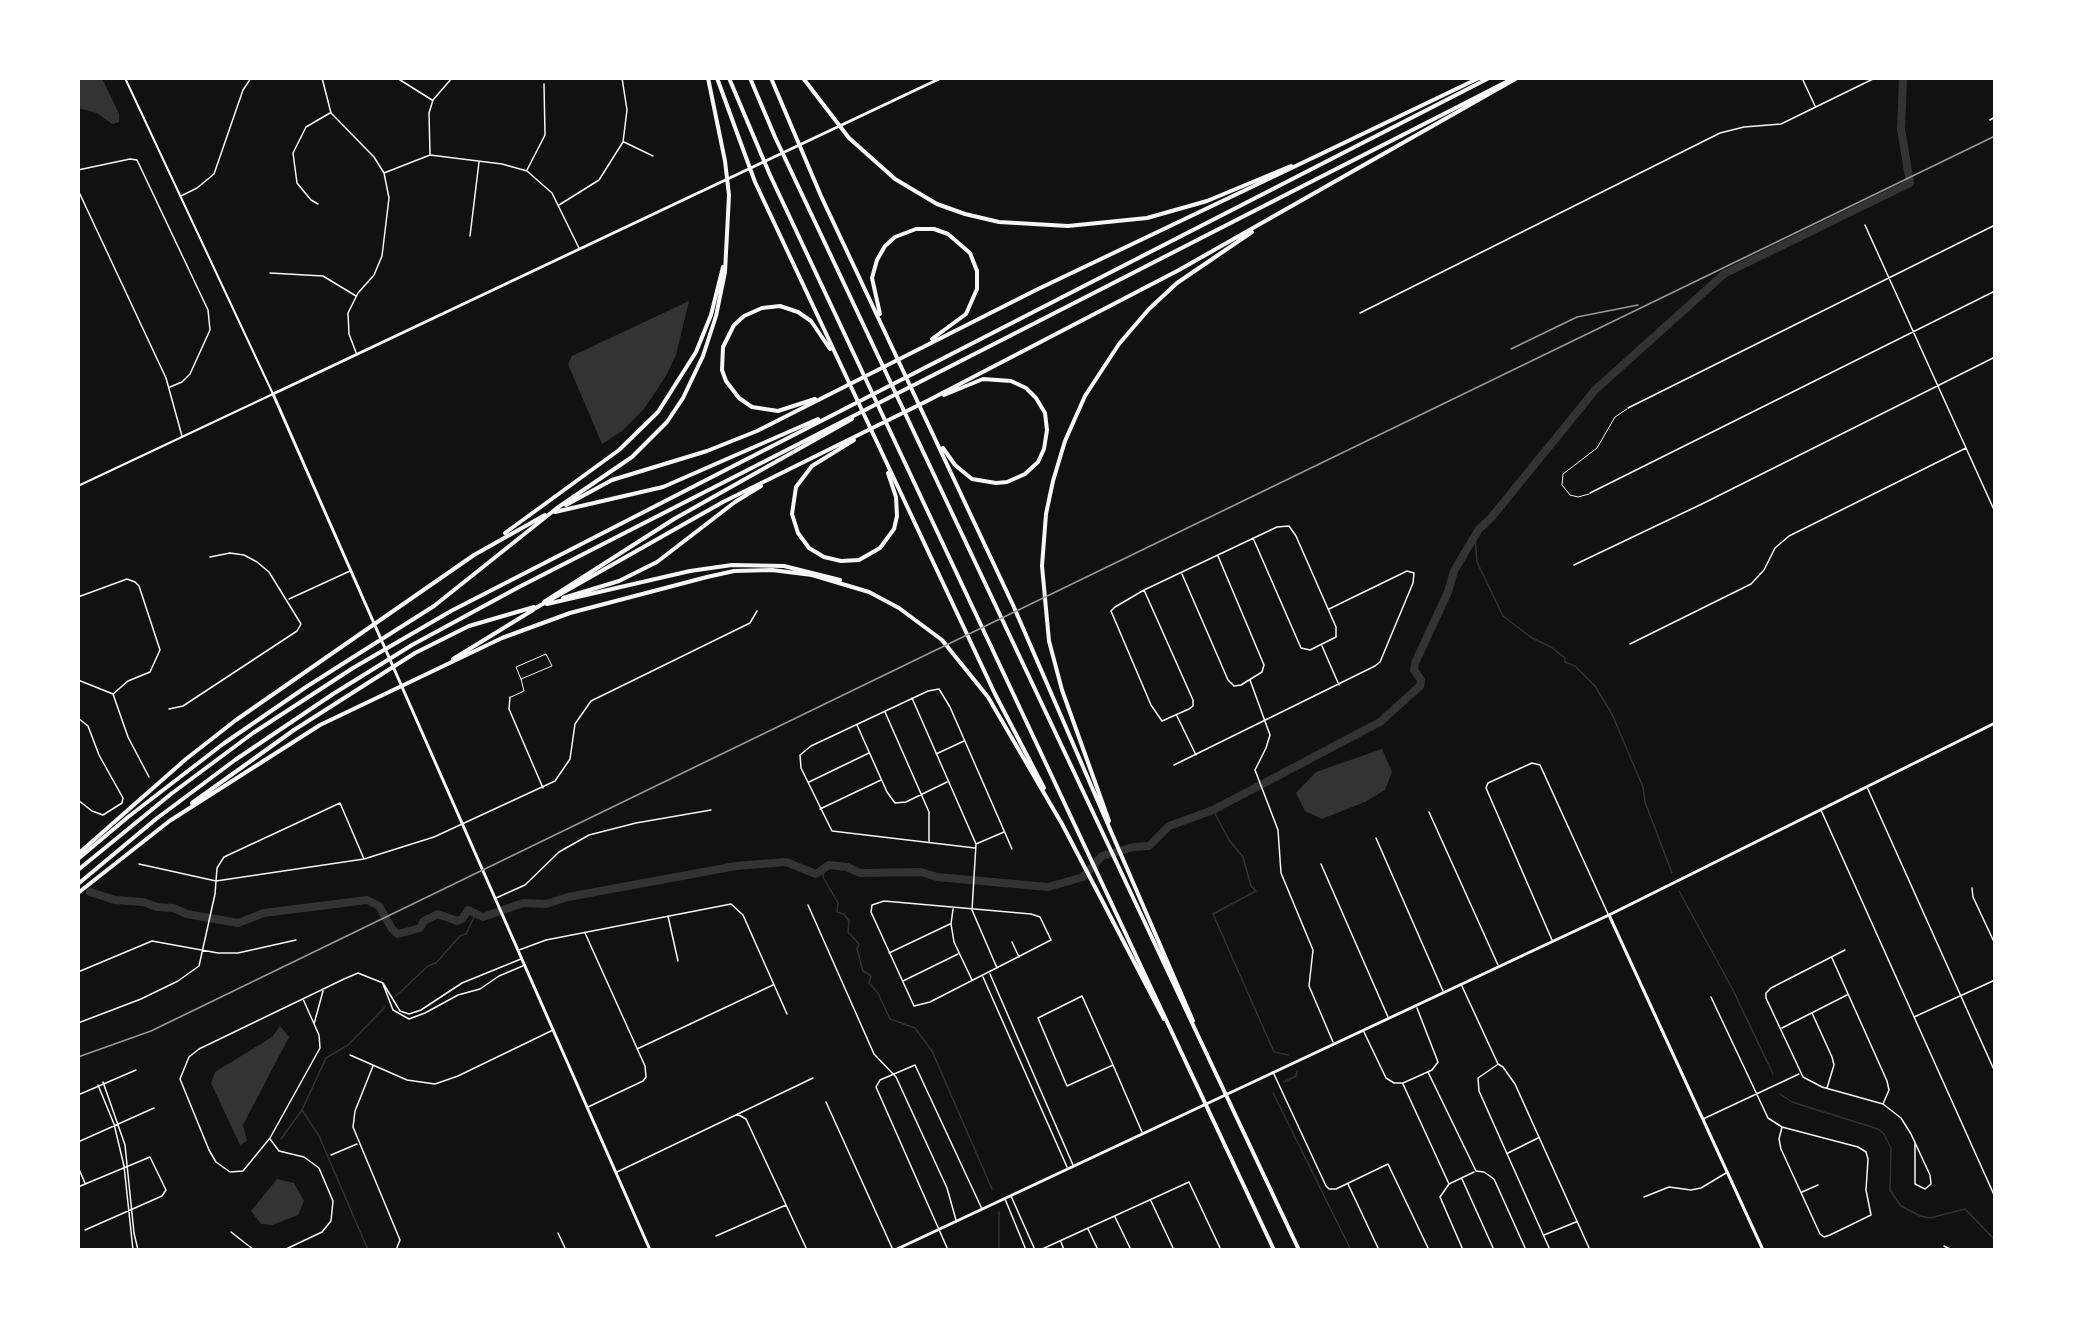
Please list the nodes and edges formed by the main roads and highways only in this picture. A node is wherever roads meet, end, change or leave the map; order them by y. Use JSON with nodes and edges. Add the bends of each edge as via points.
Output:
{"nodes":[{"id":1,"x":708,"y":78,"type":"edge"},
{"id":2,"x":717,"y":78,"type":"edge"},
{"id":3,"x":729,"y":78,"type":"edge"},
{"id":4,"x":750,"y":78,"type":"edge"},
{"id":5,"x":771,"y":78,"type":"edge"},
{"id":6,"x":803,"y":78,"type":"edge"},
{"id":7,"x":941,"y":78,"type":"edge"},
{"id":8,"x":1479,"y":78,"type":"edge"},
{"id":9,"x":1490,"y":78,"type":"edge"},
{"id":10,"x":1515,"y":78,"type":"edge"},
{"id":11,"x":1325,"y":152,"type":"junction"},
{"id":12,"x":1280,"y":213,"type":"junction"},
{"id":13,"x":726,"y":258,"type":"junction"},
{"id":14,"x":894,"y":348,"type":"junction"},
{"id":15,"x":908,"y":353,"type":"junction"},
{"id":16,"x":843,"y":374,"type":"junction"},
{"id":17,"x":839,"y":389,"type":"junction"},
{"id":18,"x":885,"y":399,"type":"junction"},
{"id":19,"x":929,"y":400,"type":"junction"},
{"id":20,"x":849,"y":405,"type":"junction"},
{"id":21,"x":926,"y":416,"type":"junction"},
{"id":22,"x":862,"y":433,"type":"junction"},
{"id":23,"x":875,"y":441,"type":"junction"},
{"id":24,"x":778,"y":476,"type":"junction"},
{"id":25,"x":538,"y":521,"type":"junction"},
{"id":26,"x":474,"y":555,"type":"junction"},
{"id":27,"x":858,"y":588,"type":"junction"},
{"id":28,"x":532,"y":609,"type":"junction"},
{"id":29,"x":375,"y":624,"type":"junction"},
{"id":30,"x":436,"y":669,"type":"junction"},
{"id":31,"x":402,"y":685,"type":"junction"},
{"id":32,"x":1995,"y":723,"type":"edge"},
{"id":33,"x":171,"y":820,"type":"junction"},
{"id":34,"x":1108,"y":821,"type":"junction"},
{"id":35,"x":1062,"y":824,"type":"junction"},
{"id":36,"x":78,"y":854,"type":"edge"},
{"id":37,"x":78,"y":859,"type":"edge"},
{"id":38,"x":78,"y":870,"type":"edge"},
{"id":39,"x":78,"y":884,"type":"edge"},
{"id":40,"x":78,"y":893,"type":"edge"},
{"id":41,"x":1609,"y":915,"type":"junction"},
{"id":42,"x":1169,"y":1025,"type":"junction"},
{"id":43,"x":1197,"y":1033,"type":"junction"},
{"id":44,"x":650,"y":1250,"type":"edge"},
{"id":45,"x":894,"y":1250,"type":"edge"},
{"id":46,"x":1274,"y":1250,"type":"edge"},
{"id":47,"x":1299,"y":1250,"type":"edge"},
{"id":48,"x":1763,"y":1250,"type":"edge"}],
"edges":[{"from":1,"to":13,"type":"highway","via":[[729,195]]},
{"from":2,"to":16,"type":"highway","via":[[742,152]]},
{"from":3,"to":42,"type":"highway","via":[[756,146]]},
{"from":4,"to":43,"type":"highway"},
{"from":5,"to":14,"type":"highway","via":[[804,159]]},
{"from":6,"to":11,"type":"highway","via":[[849,138],[895,179],[937,204],[980,218],[1048,226],[1109,224],[1184,209]]},
{"from":7,"to":29,"type":"main road","via":[[273,394]]},
{"from":8,"to":11,"type":"highway"},
{"from":9,"to":20,"type":"highway"},
{"from":10,"to":12,"type":"highway"},
{"from":10,"to":18,"type":"highway"},
{"from":11,"to":15,"type":"highway"},
{"from":12,"to":19,"type":"highway"},
{"from":12,"to":34,"type":"highway","via":[[1177,283],[1134,325],[1103,366],[1074,419],[1057,464],[1044,531],[1043,605],[1062,690]]},
{"from":13,"to":25,"type":"highway","via":[[709,339],[672,415],[632,457]]},
{"from":13,"to":26,"type":"highway","via":[[711,315],[696,352],[658,412],[619,450]]},
{"from":14,"to":15,"type":"highway","via":[[873,294],[877,260],[885,246],[902,233],[923,228],[941,231],[959,241],[973,259],[975,297],[960,321]]},
{"from":14,"to":21,"type":"highway"},
{"from":15,"to":17,"type":"highway"},
{"from":16,"to":17,"type":"highway","via":[[811,321],[780,306],[744,316],[734,324],[723,347],[722,370],[729,387],[759,410],[784,411]]},
{"from":16,"to":23,"type":"highway"},
{"from":17,"to":25,"type":"highway","via":[[742,438],[598,486]]},
{"from":18,"to":28,"type":"highway","via":[[674,519]]},
{"from":18,"to":39,"type":"highway","via":[[412,645],[235,760]]},
{"from":19,"to":21,"type":"highway","via":[[983,379],[1011,381],[1031,393],[1043,408],[1046,442],[1038,462],[1025,474],[1007,482],[983,482],[972,479],[955,465]]},
{"from":19,"to":22,"type":"highway"},
{"from":20,"to":25,"type":"highway","via":[[682,480],[566,508]]},
{"from":20,"to":38,"type":"highway","via":[[404,637],[245,739]]},
{"from":21,"to":34,"type":"highway"},
{"from":22,"to":23,"type":"highway","via":[[812,466],[793,495],[792,514],[798,533],[809,548],[824,557],[851,561],[868,556],[886,542],[894,529],[896,497]]},
{"from":22,"to":24,"type":"highway"},
{"from":23,"to":35,"type":"highway"},
{"from":24,"to":28,"type":"highway","via":[[723,502]]},
{"from":24,"to":28,"type":"highway","via":[[735,502],[671,553],[639,572]]},
{"from":25,"to":26,"type":"highway"},
{"from":25,"to":37,"type":"highway","via":[[428,610],[202,759]]},
{"from":26,"to":29,"type":"highway"},
{"from":27,"to":28,"type":"highway","via":[[801,569],[732,565],[690,571]]},
{"from":27,"to":30,"type":"highway","via":[[812,575],[772,570],[720,574],[547,621]]},
{"from":27,"to":35,"type":"highway","via":[[899,608],[952,649],[988,697]]},
{"from":28,"to":30,"type":"highway"},
{"from":28,"to":33,"type":"highway","via":[[469,626],[396,665],[294,730]]},
{"from":29,"to":31,"type":"main road"},
{"from":29,"to":36,"type":"highway","via":[[219,732]]},
{"from":30,"to":31,"type":"highway"},
{"from":31,"to":33,"type":"highway","via":[[305,734]]},
{"from":31,"to":44,"type":"main road"},
{"from":32,"to":41,"type":"main road"},
{"from":33,"to":40,"type":"highway"},
{"from":34,"to":43,"type":"highway"},
{"from":35,"to":42,"type":"highway"},
{"from":41,"to":45,"type":"main road"},
{"from":41,"to":48,"type":"main road"},
{"from":42,"to":46,"type":"highway"},
{"from":43,"to":47,"type":"highway"}]}
